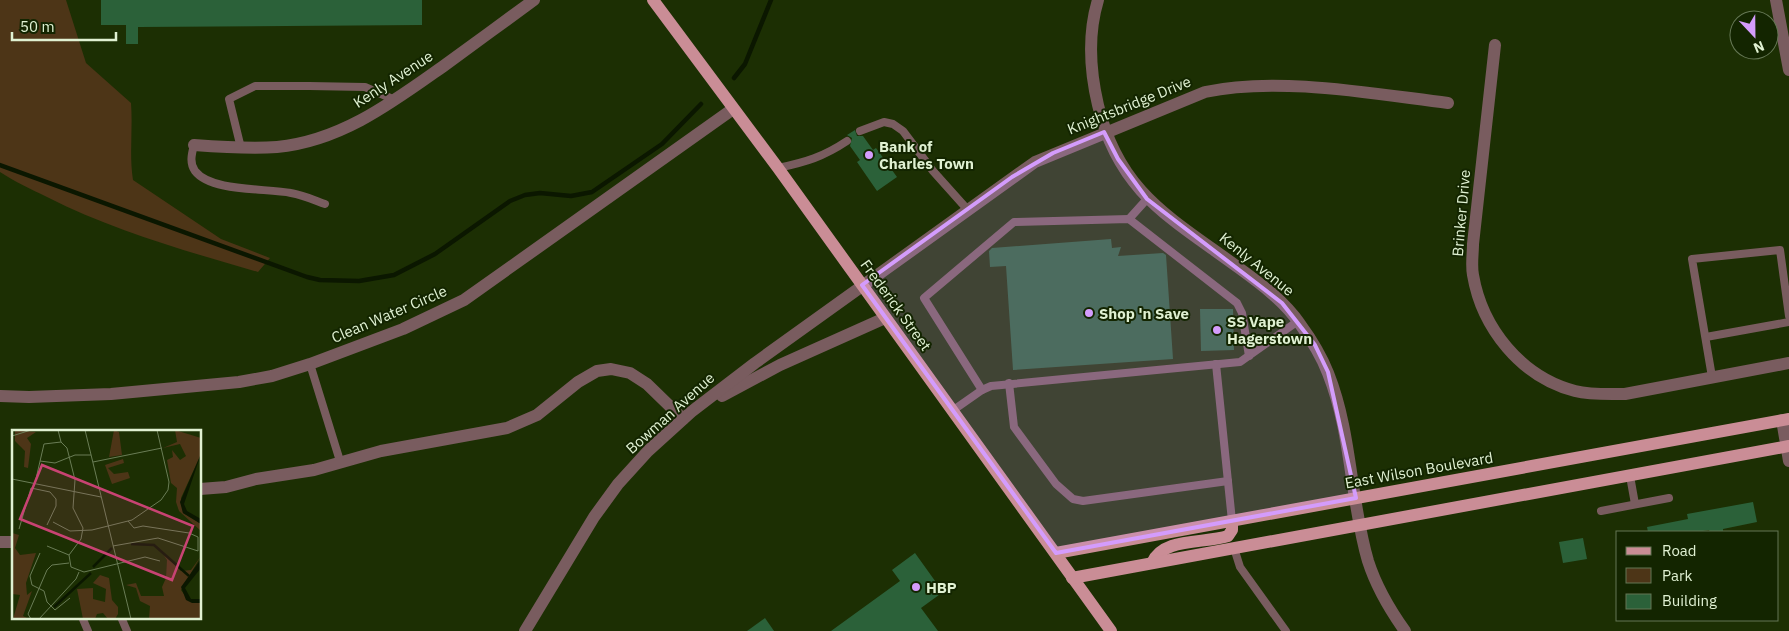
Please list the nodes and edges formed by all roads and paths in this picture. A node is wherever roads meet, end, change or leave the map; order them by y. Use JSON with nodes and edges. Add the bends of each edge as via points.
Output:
{"nodes":[{"id":1,"x":534,"y":0,"type":"edge"},
{"id":2,"x":653,"y":0,"type":"edge"},
{"id":3,"x":1098,"y":0,"type":"edge"},
{"id":4,"x":1776,"y":0,"type":"edge"},
{"id":5,"x":1494,"y":44,"type":"dead end"},
{"id":6,"x":1789,"y":70,"type":"edge"},
{"id":7,"x":395,"y":100,"type":"junction"},
{"id":8,"x":1448,"y":102,"type":"dead end"},
{"id":9,"x":733,"y":108,"type":"junction"},
{"id":10,"x":860,"y":131,"type":"dead end"},
{"id":11,"x":1104,"y":132,"type":"junction"},
{"id":12,"x":847,"y":141,"type":"dead end"},
{"id":13,"x":194,"y":145,"type":"joint"},
{"id":14,"x":241,"y":148,"type":"junction"},
{"id":15,"x":778,"y":168,"type":"junction"},
{"id":16,"x":1148,"y":199,"type":"junction"},
{"id":17,"x":325,"y":204,"type":"dead end"},
{"id":18,"x":967,"y":209,"type":"junction"},
{"id":19,"x":1129,"y":219,"type":"junction"},
{"id":20,"x":862,"y":285,"type":"junction"},
{"id":21,"x":1789,"y":316,"type":"edge"},
{"id":22,"x":885,"y":318,"type":"junction"},
{"id":23,"x":1298,"y":321,"type":"junction"},
{"id":24,"x":1789,"y":322,"type":"edge"},
{"id":25,"x":1706,"y":337,"type":"junction"},
{"id":26,"x":1249,"y":356,"type":"junction"},
{"id":27,"x":1789,"y":363,"type":"edge"},
{"id":28,"x":310,"y":364,"type":"junction"},
{"id":29,"x":1216,"y":364,"type":"junction"},
{"id":30,"x":1712,"y":377,"type":"junction"},
{"id":31,"x":1009,"y":384,"type":"junction"},
{"id":32,"x":982,"y":390,"type":"junction"},
{"id":33,"x":0,"y":396,"type":"edge"},
{"id":34,"x":952,"y":412,"type":"junction"},
{"id":35,"x":687,"y":416,"type":"junction"},
{"id":36,"x":1786,"y":420,"type":"edge"},
{"id":37,"x":1788,"y":446,"type":"edge"},
{"id":38,"x":340,"y":461,"type":"junction"},
{"id":39,"x":1789,"y":461,"type":"edge"},
{"id":40,"x":1630,"y":476,"type":"junction"},
{"id":41,"x":1228,"y":481,"type":"junction"},
{"id":42,"x":201,"y":489,"type":"edge"},
{"id":43,"x":1356,"y":498,"type":"junction"},
{"id":44,"x":1669,"y":498,"type":"dead end"},
{"id":45,"x":1635,"y":504,"type":"junction"},
{"id":46,"x":1601,"y":511,"type":"dead end"},
{"id":47,"x":1232,"y":521,"type":"junction"},
{"id":48,"x":1360,"y":525,"type":"junction"},
{"id":49,"x":1234,"y":548,"type":"junction"},
{"id":50,"x":1056,"y":554,"type":"junction"},
{"id":51,"x":1152,"y":563,"type":"junction"},
{"id":52,"x":1072,"y":578,"type":"junction"},
{"id":53,"x":82,"y":618,"type":"edge"},
{"id":54,"x":121,"y":618,"type":"edge"},
{"id":55,"x":88,"y":631,"type":"edge"},
{"id":56,"x":127,"y":631,"type":"edge"},
{"id":57,"x":525,"y":631,"type":"edge"},
{"id":58,"x":1111,"y":631,"type":"edge"},
{"id":59,"x":1286,"y":631,"type":"edge"},
{"id":60,"x":1405,"y":631,"type":"edge"}],
"edges":[{"from":1,"to":7,"type":"street","name":"Kenly Avenue"},
{"from":2,"to":9,"type":"main road","name":"Frederick Street"},
{"from":3,"to":11,"type":"street","name":"Kenly Avenue","via":[[1092,39],[1092,69]]},
{"from":4,"to":6,"type":"street"},
{"from":5,"to":30,"type":"street","name":"Brinker Drive","via":[[1473,244],[1473,274],[1486,320],[1504,345],[1524,364],[1550,381],[1574,390],[1625,394]]},
{"from":7,"to":14,"type":"street","name":"Kenly Avenue","via":[[368,118],[336,132],[278,147]]},
{"from":7,"to":14,"type":"lane","via":[[365,87],[255,86],[229,99]]},
{"from":8,"to":11,"type":"street","name":"Knightsbridge Drive","via":[[1340,90],[1231,86],[1205,92]]},
{"from":9,"to":15,"type":"main road","name":"Frederick Street"},
{"from":9,"to":28,"type":"street","name":"Clean Water Circle","via":[[464,300],[410,326]]},
{"from":10,"to":18,"type":"lane","via":[[884,122],[894,124]]},
{"from":11,"to":16,"type":"street","name":"Kenly Avenue","via":[[1130,179]]},
{"from":11,"to":18,"type":"street","name":"Knightsbridge Drive","via":[[1035,162]]},
{"from":12,"to":15,"type":"lane","via":[[809,162]]},
{"from":13,"to":14,"type":"street","name":"Kenly Avenue"},
{"from":13,"to":17,"type":"lane","via":[[191,162],[194,171],[205,180],[220,185],[293,193]]},
{"from":15,"to":20,"type":"main road","name":"Frederick Street"},
{"from":16,"to":19,"type":"lane"},
{"from":16,"to":23,"type":"street","name":"Kenly Avenue","via":[[1261,284]]},
{"from":18,"to":20,"type":"street","name":"Knightsbridge Drive"},
{"from":19,"to":26,"type":"lane","via":[[1237,303],[1242,313]]},
{"from":19,"to":32,"type":"lane","via":[[1014,222],[924,298]]},
{"from":20,"to":22,"type":"main road","name":"Frederick Street"},
{"from":20,"to":35,"type":"street","name":"Bowman Avenue"},
{"from":21,"to":25,"type":"lane","via":[[1780,250],[1692,259]]},
{"from":22,"to":34,"type":"main road","name":"Frederick Street"},
{"from":22,"to":35,"type":"street","via":[[780,365]]},
{"from":23,"to":26,"type":"lane"},
{"from":23,"to":43,"type":"street","name":"Kenly Avenue","via":[[1315,345],[1333,386]]},
{"from":24,"to":25,"type":"lane"},
{"from":25,"to":30,"type":"lane"},
{"from":26,"to":29,"type":"lane","via":[[1240,362]]},
{"from":27,"to":30,"type":"street","name":"Brinker Drive"},
{"from":28,"to":33,"type":"street","name":"Clean Water Circle","via":[[272,376],[230,383],[111,394]]},
{"from":28,"to":38,"type":"lane"},
{"from":29,"to":31,"type":"lane"},
{"from":29,"to":41,"type":"lane"},
{"from":31,"to":32,"type":"lane"},
{"from":31,"to":41,"type":"lane","via":[[1014,427],[1056,484],[1073,499],[1084,501]]},
{"from":32,"to":34,"type":"lane"},
{"from":34,"to":50,"type":"main road","name":"Frederick Street"},
{"from":35,"to":38,"type":"street","via":[[630,373],[611,369],[597,371],[537,415],[507,428]]},
{"from":35,"to":57,"type":"street","name":"Bowman Avenue","via":[[618,484],[594,517]]},
{"from":36,"to":37,"type":"street"},
{"from":36,"to":43,"type":"main road","name":"East Wilson Boulevard"},
{"from":37,"to":39,"type":"street"},
{"from":37,"to":40,"type":"main road"},
{"from":38,"to":42,"type":"street","via":[[314,470]]},
{"from":40,"to":45,"type":"lane"},
{"from":40,"to":48,"type":"main road"},
{"from":41,"to":47,"type":"lane"},
{"from":43,"to":47,"type":"main road","name":"East Wilson Boulevard"},
{"from":43,"to":48,"type":"street","name":"Kenly Avenue"},
{"from":44,"to":45,"type":"lane"},
{"from":45,"to":46,"type":"lane"},
{"from":47,"to":50,"type":"main road","name":"East Wilson Boulevard"},
{"from":47,"to":51,"type":"main road","via":[[1228,536],[1165,548],[1156,554]]},
{"from":48,"to":49,"type":"main road"},
{"from":48,"to":60,"type":"street","name":"Kenly Avenue","via":[[1368,561],[1379,588]]},
{"from":49,"to":51,"type":"main road"},
{"from":49,"to":59,"type":"lane","via":[[1240,567]]},
{"from":50,"to":52,"type":"main road","name":"Frederick Street"},
{"from":51,"to":52,"type":"main road"},
{"from":52,"to":58,"type":"main road","name":"Frederick Street"},
{"from":53,"to":55,"type":"lane"},
{"from":54,"to":56,"type":"lane"}]}
